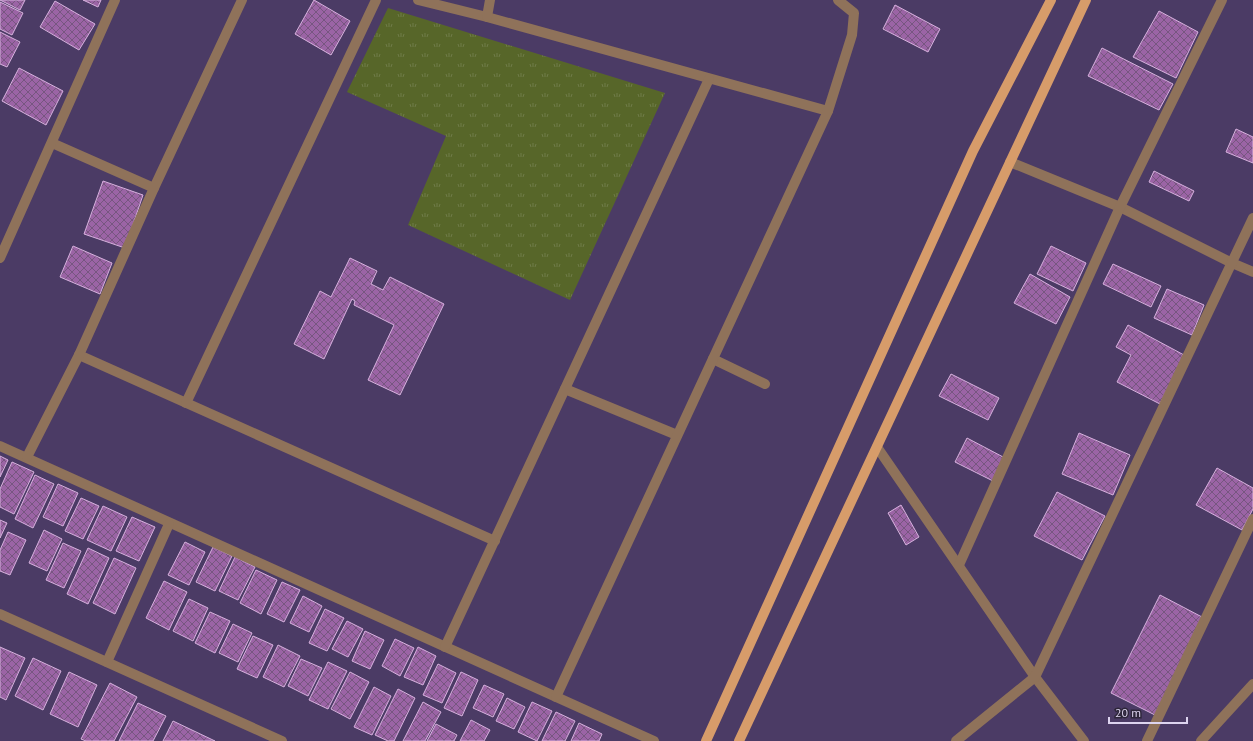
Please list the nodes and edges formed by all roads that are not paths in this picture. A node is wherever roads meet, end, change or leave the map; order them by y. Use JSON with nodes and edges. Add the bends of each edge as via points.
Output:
{"nodes":[{"id":1,"x":115,"y":0,"type":"edge"},
{"id":2,"x":242,"y":0,"type":"edge"},
{"id":3,"x":376,"y":0,"type":"edge"},
{"id":4,"x":418,"y":0,"type":"edge"},
{"id":5,"x":490,"y":0,"type":"edge"},
{"id":6,"x":838,"y":0,"type":"edge"},
{"id":7,"x":1051,"y":0,"type":"edge"},
{"id":8,"x":1086,"y":0,"type":"edge"},
{"id":9,"x":1222,"y":0,"type":"edge"},
{"id":10,"x":487,"y":17,"type":"junction"},
{"id":11,"x":709,"y":79,"type":"junction"},
{"id":12,"x":828,"y":111,"type":"junction"},
{"id":13,"x":52,"y":143,"type":"junction"},
{"id":14,"x":1010,"y":162,"type":"junction"},
{"id":15,"x":154,"y":188,"type":"junction"},
{"id":16,"x":1120,"y":207,"type":"junction"},
{"id":17,"x":1253,"y":218,"type":"edge"},
{"id":18,"x":0,"y":258,"type":"edge"},
{"id":19,"x":1232,"y":263,"type":"junction"},
{"id":20,"x":1253,"y":272,"type":"edge"},
{"id":21,"x":80,"y":355,"type":"junction"},
{"id":22,"x":713,"y":359,"type":"junction"},
{"id":23,"x":765,"y":384,"type":"dead end"},
{"id":24,"x":565,"y":389,"type":"junction"},
{"id":25,"x":186,"y":403,"type":"junction"},
{"id":26,"x":677,"y":435,"type":"junction"},
{"id":27,"x":0,"y":446,"type":"edge"},
{"id":28,"x":877,"y":447,"type":"junction"},
{"id":29,"x":27,"y":457,"type":"junction"},
{"id":30,"x":1253,"y":519,"type":"edge"},
{"id":31,"x":169,"y":524,"type":"junction"},
{"id":32,"x":494,"y":541,"type":"junction"},
{"id":33,"x":959,"y":565,"type":"junction"},
{"id":34,"x":0,"y":614,"type":"edge"},
{"id":35,"x":445,"y":647,"type":"junction"},
{"id":36,"x":108,"y":662,"type":"junction"},
{"id":37,"x":1036,"y":677,"type":"junction"},
{"id":38,"x":1253,"y":684,"type":"edge"},
{"id":39,"x":556,"y":696,"type":"junction"},
{"id":40,"x":282,"y":741,"type":"edge"},
{"id":41,"x":654,"y":741,"type":"edge"},
{"id":42,"x":706,"y":741,"type":"edge"},
{"id":43,"x":739,"y":741,"type":"edge"},
{"id":44,"x":956,"y":741,"type":"edge"},
{"id":45,"x":1084,"y":741,"type":"edge"},
{"id":46,"x":1147,"y":741,"type":"edge"},
{"id":47,"x":1201,"y":741,"type":"edge"}],
"edges":[{"from":1,"to":13,"type":"street"},
{"from":2,"to":15,"type":"street"},
{"from":3,"to":25,"type":"street"},
{"from":4,"to":10,"type":"street"},
{"from":5,"to":10,"type":"street"},
{"from":6,"to":12,"type":"street","via":[[854,13],[852,35]]},
{"from":7,"to":42,"type":"main road","via":[[973,151]]},
{"from":8,"to":14,"type":"main road"},
{"from":9,"to":16,"type":"street"},
{"from":10,"to":11,"type":"street"},
{"from":11,"to":12,"type":"street"},
{"from":11,"to":24,"type":"street"},
{"from":12,"to":22,"type":"street"},
{"from":13,"to":15,"type":"street"},
{"from":13,"to":18,"type":"street"},
{"from":14,"to":16,"type":"street"},
{"from":14,"to":28,"type":"main road"},
{"from":15,"to":21,"type":"street"},
{"from":16,"to":19,"type":"street"},
{"from":16,"to":33,"type":"street"},
{"from":17,"to":19,"type":"street"},
{"from":19,"to":20,"type":"street"},
{"from":19,"to":37,"type":"street"},
{"from":21,"to":25,"type":"street"},
{"from":21,"to":29,"type":"street"},
{"from":22,"to":23,"type":"street"},
{"from":22,"to":26,"type":"street"},
{"from":24,"to":26,"type":"street"},
{"from":24,"to":32,"type":"street"},
{"from":25,"to":32,"type":"street"},
{"from":26,"to":39,"type":"street"},
{"from":27,"to":29,"type":"street"},
{"from":28,"to":33,"type":"street"},
{"from":28,"to":43,"type":"main road"},
{"from":29,"to":31,"type":"street"},
{"from":30,"to":46,"type":"street"},
{"from":31,"to":35,"type":"street"},
{"from":31,"to":36,"type":"street"},
{"from":32,"to":35,"type":"street"},
{"from":33,"to":37,"type":"street"},
{"from":34,"to":36,"type":"street"},
{"from":35,"to":39,"type":"street"},
{"from":36,"to":40,"type":"street"},
{"from":37,"to":44,"type":"street"},
{"from":37,"to":45,"type":"street"},
{"from":38,"to":47,"type":"street"},
{"from":39,"to":41,"type":"street"}]}
